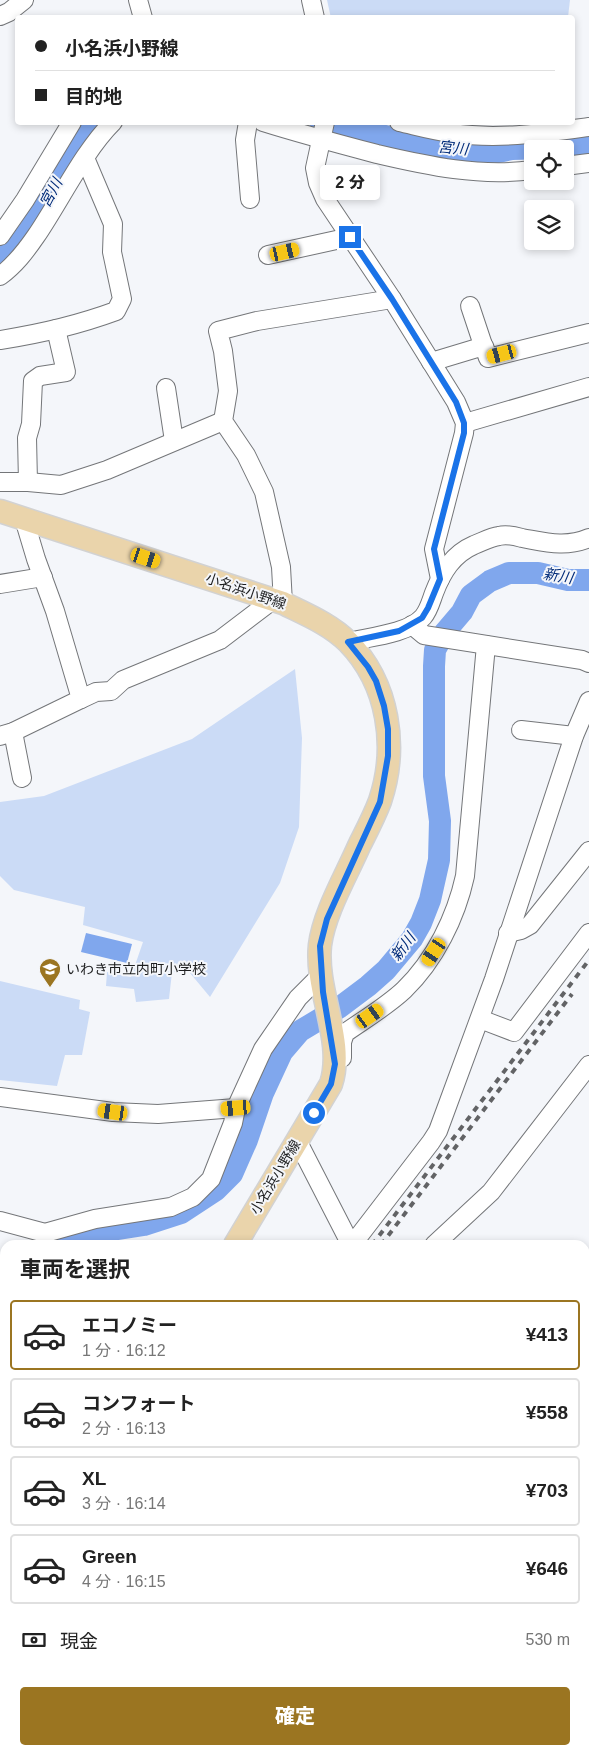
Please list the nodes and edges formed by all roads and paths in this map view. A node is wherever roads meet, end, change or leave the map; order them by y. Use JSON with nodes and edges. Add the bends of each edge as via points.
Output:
{"nodes":[{"id":1,"x":24,"y":0,"type":"edge"},
{"id":2,"x":138,"y":0,"type":"edge"},
{"id":3,"x":311,"y":0,"type":"edge"},
{"id":4,"x":142,"y":15,"type":"edge"},
{"id":5,"x":314,"y":15,"type":"edge"},
{"id":6,"x":0,"y":16,"type":"edge"},
{"id":7,"x":70,"y":125,"type":"edge"},
{"id":8,"x":110,"y":125,"type":"edge"},
{"id":9,"x":248,"y":125,"type":"edge"},
{"id":10,"x":279,"y":125,"type":"edge"},
{"id":11,"x":412,"y":125,"type":"edge"},
{"id":12,"x":589,"y":127,"type":"edge"},
{"id":13,"x":323,"y":133,"type":"edge"},
{"id":14,"x":85,"y":158,"type":"junction"},
{"id":15,"x":589,"y":163,"type":"edge"},
{"id":16,"x":574,"y":165,"type":"edge"},
{"id":17,"x":524,"y":171,"type":"edge"},
{"id":18,"x":250,"y":198,"type":"dead end"},
{"id":19,"x":7,"y":223,"type":"edge"},
{"id":20,"x":0,"y":236,"type":"edge"},
{"id":21,"x":350,"y":237,"type":"junction"},
{"id":22,"x":268,"y":255,"type":"dead end"},
{"id":23,"x":0,"y":276,"type":"edge"},
{"id":24,"x":392,"y":299,"type":"junction"},
{"id":25,"x":470,"y":306,"type":"dead end"},
{"id":26,"x":56,"y":329,"type":"junction"},
{"id":27,"x":589,"y":333,"type":"edge"},
{"id":28,"x":0,"y":340,"type":"edge"},
{"id":29,"x":484,"y":348,"type":"junction"},
{"id":30,"x":431,"y":362,"type":"junction"},
{"id":31,"x":589,"y":387,"type":"edge"},
{"id":32,"x":166,"y":388,"type":"dead end"},
{"id":33,"x":223,"y":421,"type":"junction"},
{"id":34,"x":464,"y":423,"type":"junction"},
{"id":35,"x":174,"y":441,"type":"junction"},
{"id":36,"x":0,"y":482,"type":"edge"},
{"id":37,"x":28,"y":482,"type":"junction"},
{"id":38,"x":0,"y":510,"type":"edge"},
{"id":39,"x":24,"y":519,"type":"junction"},
{"id":40,"x":589,"y":538,"type":"edge"},
{"id":41,"x":43,"y":577,"type":"junction"},
{"id":42,"x":440,"y":579,"type":"junction"},
{"id":43,"x":0,"y":584,"type":"edge"},
{"id":44,"x":278,"y":601,"type":"junction"},
{"id":45,"x":412,"y":625,"type":"junction"},
{"id":46,"x":348,"y":642,"type":"junction"},
{"id":47,"x":484,"y":644,"type":"junction"},
{"id":48,"x":589,"y":663,"type":"edge"},
{"id":49,"x":81,"y":699,"type":"junction"},
{"id":50,"x":589,"y":701,"type":"edge"},
{"id":51,"x":520,"y":730,"type":"dead end"},
{"id":52,"x":6,"y":734,"type":"edge"},
{"id":53,"x":574,"y":736,"type":"junction"},
{"id":54,"x":22,"y":778,"type":"dead end"},
{"id":55,"x":589,"y":851,"type":"edge"},
{"id":56,"x":508,"y":933,"type":"junction"},
{"id":57,"x":589,"y":933,"type":"edge"},
{"id":58,"x":322,"y":983,"type":"junction"},
{"id":59,"x":480,"y":1020,"type":"junction"},
{"id":60,"x":589,"y":1065,"type":"edge"},
{"id":61,"x":334,"y":1077,"type":"junction"},
{"id":62,"x":0,"y":1097,"type":"edge"},
{"id":63,"x":236,"y":1108,"type":"junction"},
{"id":64,"x":297,"y":1140,"type":"junction"},
{"id":65,"x":0,"y":1221,"type":"edge"},
{"id":66,"x":235,"y":1240,"type":"edge"},
{"id":67,"x":348,"y":1240,"type":"edge"},
{"id":68,"x":355,"y":1240,"type":"edge"},
{"id":69,"x":439,"y":1240,"type":"edge"}],
"edges":[{"from":1,"to":6,"type":"street"},
{"from":2,"to":4,"type":"street"},
{"from":3,"to":5,"type":"street"},
{"from":7,"to":19,"type":"street"},
{"from":8,"to":14,"type":"street"},
{"from":9,"to":18,"type":"street","via":[[245,140]]},
{"from":10,"to":13,"type":"street"},
{"from":11,"to":12,"type":"street","via":[[453,134],[489,136]]},
{"from":13,"to":17,"type":"street","via":[[413,162],[500,173]]},
{"from":13,"to":21,"type":"street","via":[[315,168],[318,183]]},
{"from":14,"to":23,"type":"street","via":[[19,260]]},
{"from":14,"to":26,"type":"street","via":[[113,224],[112,252],[122,299],[116,311]]},
{"from":15,"to":16,"type":"street"},
{"from":19,"to":20,"type":"street"},
{"from":21,"to":22,"type":"street"},
{"from":21,"to":24,"type":"street"},
{"from":24,"to":30,"type":"street"},
{"from":24,"to":33,"type":"street","via":[[256,321],[218,331],[228,391]]},
{"from":25,"to":29,"type":"street"},
{"from":26,"to":28,"type":"street"},
{"from":26,"to":37,"type":"street","via":[[66,372],[40,376],[33,381],[31,424],[27,438]]},
{"from":27,"to":29,"type":"street","via":[[488,358]]},
{"from":29,"to":30,"type":"street"},
{"from":30,"to":34,"type":"street","via":[[460,408]]},
{"from":31,"to":34,"type":"street"},
{"from":32,"to":35,"type":"street"},
{"from":33,"to":35,"type":"street"},
{"from":33,"to":44,"type":"street","via":[[246,455],[264,492],[280,567]]},
{"from":34,"to":42,"type":"street","via":[[434,549]]},
{"from":35,"to":37,"type":"street","via":[[107,470],[61,485]]},
{"from":36,"to":37,"type":"street"},
{"from":38,"to":39,"type":"main road","name":"小名浜小野線"},
{"from":39,"to":41,"type":"street"},
{"from":39,"to":44,"type":"main road","name":"小名浜小野線"},
{"from":40,"to":42,"type":"street","via":[[561,544],[500,536],[458,554]]},
{"from":41,"to":43,"type":"street"},
{"from":41,"to":49,"type":"street"},
{"from":42,"to":45,"type":"street","via":[[422,618]]},
{"from":44,"to":46,"type":"main road","name":"小名浜小野線","via":[[327,626]]},
{"from":44,"to":49,"type":"street","via":[[220,640],[123,680],[111,692],[96,692]]},
{"from":45,"to":46,"type":"street"},
{"from":45,"to":47,"type":"street","via":[[424,636]]},
{"from":46,"to":58,"type":"main road","name":"小名浜小野線","via":[[376,681],[388,729],[388,756],[380,802],[327,919],[320,946]]},
{"from":47,"to":48,"type":"street"},
{"from":47,"to":61,"type":"street","via":[[466,866],[461,891],[447,928],[421,972],[403,991],[345,1032],[342,1061]]},
{"from":49,"to":52,"type":"street"},
{"from":50,"to":53,"type":"street"},
{"from":51,"to":53,"type":"street"},
{"from":52,"to":54,"type":"street"},
{"from":53,"to":56,"type":"street"},
{"from":55,"to":56,"type":"street","via":[[530,925]]},
{"from":56,"to":59,"type":"street"},
{"from":57,"to":59,"type":"street","via":[[514,1032]]},
{"from":58,"to":61,"type":"main road","name":"小名浜小野線","via":[[332,1036]]},
{"from":58,"to":63,"type":"street","via":[[298,998],[263,1049]]},
{"from":59,"to":68,"type":"street","via":[[438,1131]]},
{"from":60,"to":69,"type":"street","via":[[491,1192]]},
{"from":61,"to":64,"type":"main road","name":"小名浜小野線"},
{"from":62,"to":63,"type":"street","via":[[113,1112],[158,1114]]},
{"from":63,"to":65,"type":"street","via":[[211,1179],[193,1197],[172,1207],[95,1219],[44,1233]]},
{"from":64,"to":66,"type":"main road","name":"小名浜小野線"},
{"from":64,"to":67,"type":"street"}]}
